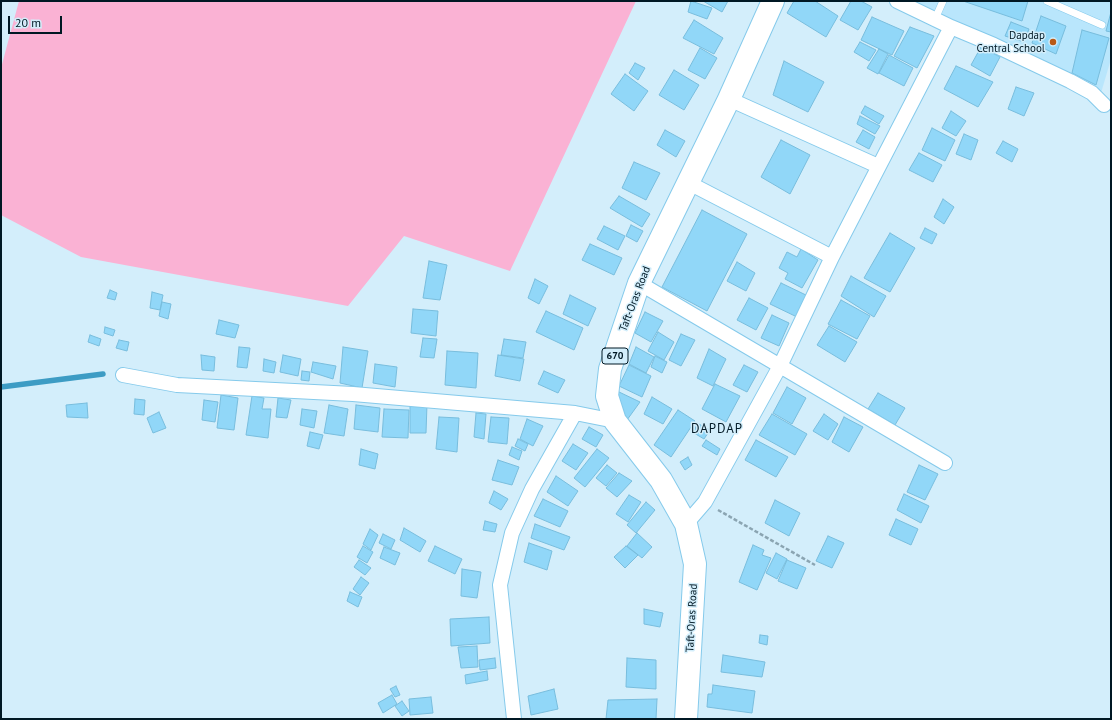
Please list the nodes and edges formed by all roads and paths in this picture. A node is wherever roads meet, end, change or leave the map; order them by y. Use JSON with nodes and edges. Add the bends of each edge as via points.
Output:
{"nodes":[{"id":1,"x":773,"y":1,"type":"edge"},
{"id":2,"x":897,"y":1,"type":"edge"},
{"id":3,"x":942,"y":1,"type":"edge"},
{"id":4,"x":1047,"y":1,"type":"edge"},
{"id":5,"x":935,"y":19,"type":"junction"},
{"id":6,"x":1102,"y":25,"type":"dead end"},
{"id":7,"x":951,"y":27,"type":"junction"},
{"id":8,"x":729,"y":99,"type":"junction"},
{"id":9,"x":1104,"y":105,"type":"dead end"},
{"id":10,"x":878,"y":166,"type":"junction"},
{"id":11,"x":687,"y":182,"type":"junction"},
{"id":12,"x":832,"y":257,"type":"junction"},
{"id":13,"x":639,"y":283,"type":"junction"},
{"id":14,"x":780,"y":366,"type":"junction"},
{"id":15,"x":123,"y":375,"type":"dead end"},
{"id":16,"x":575,"y":413,"type":"junction"},
{"id":17,"x":615,"y":421,"type":"junction"},
{"id":18,"x":945,"y":463,"type":"dead end"},
{"id":19,"x":705,"y":502,"type":"junction"},
{"id":20,"x":686,"y":524,"type":"junction"},
{"id":21,"x":815,"y":565,"type":"dead end"},
{"id":22,"x":514,"y":719,"type":"edge"},
{"id":23,"x":686,"y":719,"type":"edge"}],
"edges":[{"from":1,"to":8,"type":"main road","name":"Taft-Oras Road","number":"670"},
{"from":2,"to":5,"type":"street"},
{"from":3,"to":5,"type":"lane"},
{"from":4,"to":6,"type":"lane"},
{"from":5,"to":7,"type":"street"},
{"from":7,"to":9,"type":"street","via":[[1070,81],[1092,94]]},
{"from":7,"to":10,"type":"street"},
{"from":8,"to":10,"type":"street"},
{"from":8,"to":11,"type":"main road","name":"Taft-Oras Road","number":"670"},
{"from":10,"to":12,"type":"street"},
{"from":11,"to":12,"type":"street"},
{"from":11,"to":13,"type":"main road","name":"Taft-Oras Road","number":"670"},
{"from":12,"to":14,"type":"street"},
{"from":13,"to":14,"type":"street"},
{"from":13,"to":17,"type":"main road","name":"Taft-Oras Road","number":"670","via":[[610,369],[608,396]]},
{"from":14,"to":18,"type":"street"},
{"from":14,"to":19,"type":"street"},
{"from":15,"to":16,"type":"street","via":[[177,385],[353,394]]},
{"from":16,"to":17,"type":"street"},
{"from":16,"to":22,"type":"street","via":[[532,489],[512,533],[500,585]]},
{"from":17,"to":20,"type":"main road","name":"Taft-Oras Road","number":"670","via":[[661,480]]},
{"from":19,"to":20,"type":"street"},
{"from":19,"to":21,"type":"path"},
{"from":20,"to":23,"type":"main road","name":"Taft-Oras Road","number":"670","via":[[695,564]]}]}
